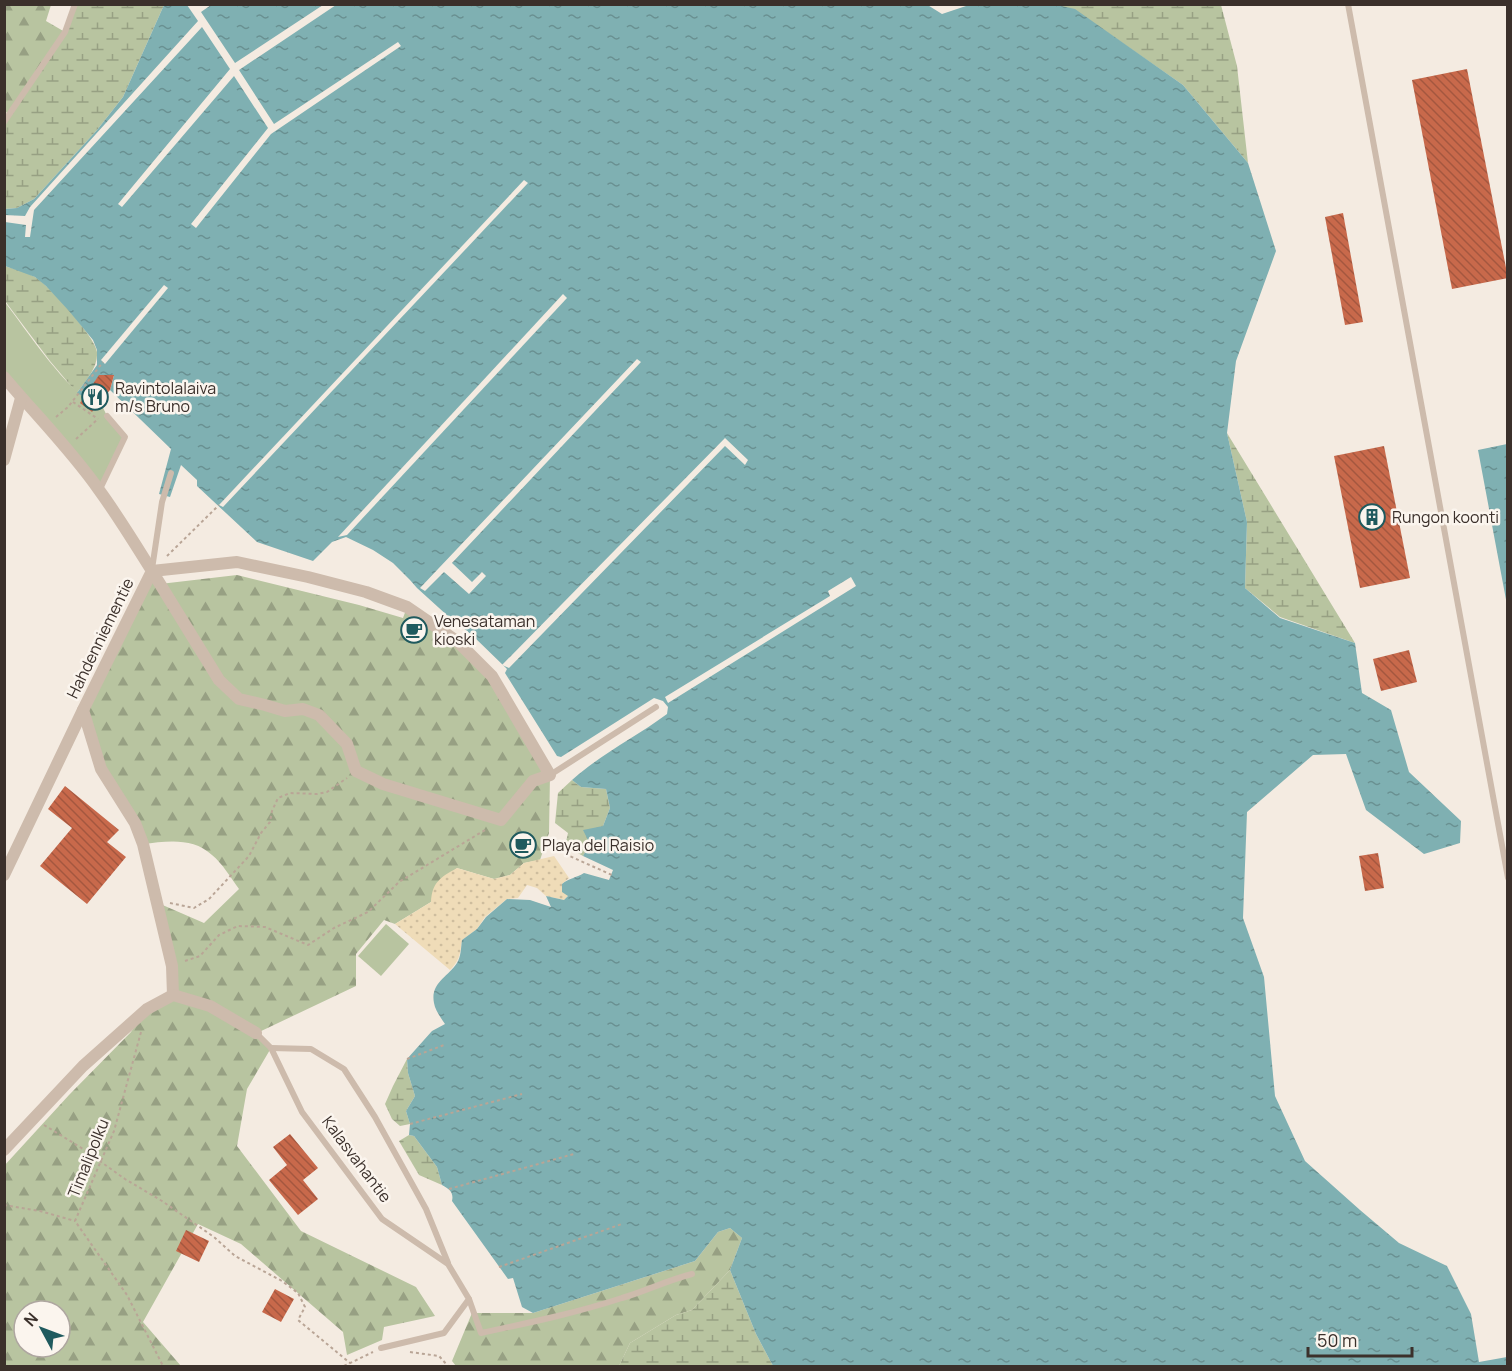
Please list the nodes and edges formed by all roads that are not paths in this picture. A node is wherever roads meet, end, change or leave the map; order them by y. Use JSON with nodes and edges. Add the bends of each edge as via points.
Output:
{"nodes":[{"id":1,"x":75,"y":4,"type":"edge"},
{"id":2,"x":1348,"y":4,"type":"edge"},
{"id":3,"x":4,"y":122,"type":"edge"},
{"id":4,"x":4,"y":377,"type":"edge"},
{"id":5,"x":21,"y":398,"type":"junction"},
{"id":6,"x":107,"y":416,"type":"dead end"},
{"id":7,"x":4,"y":460,"type":"edge"},
{"id":8,"x":171,"y":473,"type":"dead end"},
{"id":9,"x":99,"y":489,"type":"junction"},
{"id":10,"x":152,"y":571,"type":"junction"},
{"id":11,"x":656,"y":707,"type":"dead end"},
{"id":12,"x":83,"y":710,"type":"junction"},
{"id":13,"x":550,"y":775,"type":"junction"},
{"id":14,"x":4,"y":875,"type":"edge"},
{"id":15,"x":1508,"y":879,"type":"edge"},
{"id":16,"x":173,"y":995,"type":"junction"},
{"id":17,"x":256,"y":1033,"type":"joint"},
{"id":18,"x":271,"y":1048,"type":"junction"},
{"id":19,"x":4,"y":1150,"type":"edge"},
{"id":20,"x":448,"y":1264,"type":"junction"},
{"id":21,"x":692,"y":1274,"type":"dead end"},
{"id":22,"x":469,"y":1299,"type":"junction"},
{"id":23,"x":381,"y":1348,"type":"dead end"}],
"edges":[{"from":1,"to":3,"type":"lane","via":[[65,32]]},
{"from":2,"to":15,"type":"lane"},
{"from":4,"to":5,"type":"street","name":"Hahdenniementie"},
{"from":5,"to":7,"type":"street"},
{"from":5,"to":9,"type":"street","name":"Hahdenniementie"},
{"from":6,"to":9,"type":"lane","via":[[125,437]]},
{"from":8,"to":10,"type":"lane","via":[[162,502]]},
{"from":9,"to":10,"type":"street","name":"Hahdenniementie"},
{"from":10,"to":12,"type":"street","name":"Hahdenniementie"},
{"from":10,"to":13,"type":"street","via":[[237,562],[366,592],[406,607],[458,642],[492,676]]},
{"from":10,"to":13,"type":"street","via":[[219,680],[239,699],[319,715],[347,744],[356,771],[383,784],[501,820],[533,782]]},
{"from":11,"to":13,"type":"lane"},
{"from":12,"to":14,"type":"street","name":"Hahdenniementie"},
{"from":12,"to":16,"type":"street","via":[[101,769],[135,823],[143,844],[172,966]]},
{"from":16,"to":17,"type":"street","name":"Kalasvahantie","via":[[210,1006]]},
{"from":16,"to":19,"type":"street","via":[[147,1009],[83,1066]]},
{"from":17,"to":18,"type":"lane","name":"Kalasvahantie"},
{"from":18,"to":20,"type":"lane","name":"Kalasvahantie","via":[[302,1112],[381,1220]]},
{"from":18,"to":20,"type":"lane","via":[[311,1049],[344,1069],[426,1209]]},
{"from":20,"to":22,"type":"lane","name":"Kalasvahantie"},
{"from":21,"to":22,"type":"lane","name":"Kalasvahantie","via":[[537,1322],[481,1333]]},
{"from":22,"to":23,"type":"lane","via":[[444,1333]]}]}
